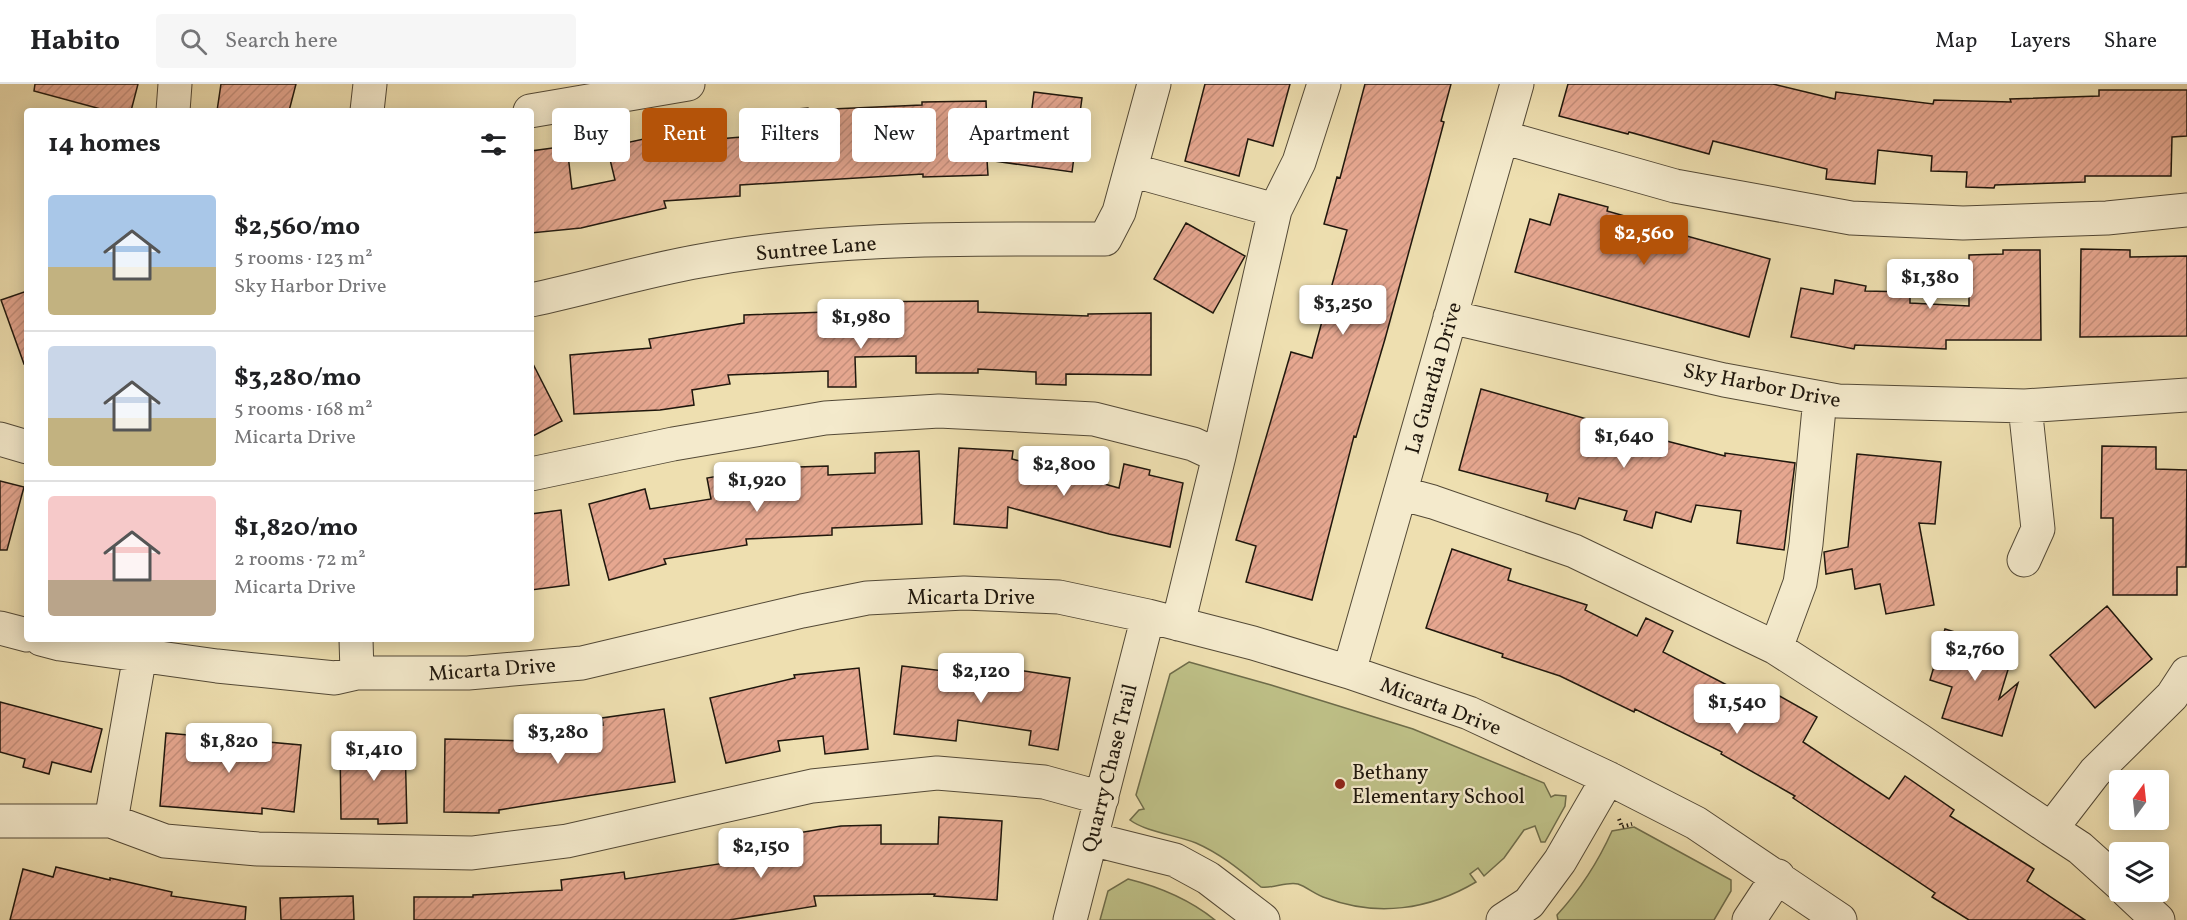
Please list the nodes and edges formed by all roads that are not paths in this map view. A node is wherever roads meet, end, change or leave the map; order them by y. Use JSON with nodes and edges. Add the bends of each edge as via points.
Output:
{"nodes":[{"id":1,"x":175,"y":84,"type":"edge"},
{"id":2,"x":370,"y":84,"type":"edge"},
{"id":3,"x":688,"y":84,"type":"edge"},
{"id":4,"x":1154,"y":84,"type":"edge"},
{"id":5,"x":1324,"y":84,"type":"edge"},
{"id":6,"x":1517,"y":84,"type":"edge"},
{"id":7,"x":173,"y":108,"type":"edge"},
{"id":8,"x":367,"y":108,"type":"edge"},
{"id":9,"x":534,"y":110,"type":"edge"},
{"id":10,"x":1502,"y":136,"type":"junction"},
{"id":11,"x":1131,"y":170,"type":"junction"},
{"id":12,"x":1275,"y":210,"type":"junction"},
{"id":13,"x":2187,"y":210,"type":"edge"},
{"id":14,"x":534,"y":299,"type":"edge"},
{"id":15,"x":1450,"y":317,"type":"junction"},
{"id":16,"x":2187,"y":395,"type":"edge"},
{"id":17,"x":1820,"y":398,"type":"junction"},
{"id":18,"x":2025,"y":406,"type":"junction"},
{"id":19,"x":0,"y":439,"type":"edge"},
{"id":20,"x":24,"y":446,"type":"edge"},
{"id":21,"x":1219,"y":456,"type":"junction"},
{"id":22,"x":534,"y":473,"type":"edge"},
{"id":23,"x":1400,"y":493,"type":"junction"},
{"id":24,"x":2024,"y":560,"type":"dead end"},
{"id":25,"x":1163,"y":620,"type":"junction"},
{"id":26,"x":0,"y":628,"type":"edge"},
{"id":27,"x":24,"y":634,"type":"edge"},
{"id":28,"x":52,"y":642,"type":"edge"},
{"id":29,"x":356,"y":642,"type":"edge"},
{"id":30,"x":1776,"y":648,"type":"junction"},
{"id":31,"x":140,"y":655,"type":"junction"},
{"id":32,"x":1349,"y":672,"type":"junction"},
{"id":33,"x":357,"y":673,"type":"junction"},
{"id":34,"x":2187,"y":673,"type":"edge"},
{"id":35,"x":1608,"y":778,"type":"junction"},
{"id":36,"x":1102,"y":798,"type":"junction"},
{"id":37,"x":111,"y":821,"type":"junction"},
{"id":38,"x":1,"y":824,"type":"edge"},
{"id":39,"x":2051,"y":829,"type":"junction"},
{"id":40,"x":1091,"y":839,"type":"junction"},
{"id":41,"x":2109,"y":874,"type":"edge"},
{"id":42,"x":1778,"y":876,"type":"junction"},
{"id":43,"x":2139,"y":902,"type":"edge"},
{"id":44,"x":1070,"y":920,"type":"edge"},
{"id":45,"x":1263,"y":920,"type":"edge"},
{"id":46,"x":1503,"y":920,"type":"edge"},
{"id":47,"x":1749,"y":920,"type":"edge"},
{"id":48,"x":1840,"y":920,"type":"edge"},
{"id":49,"x":2158,"y":920,"type":"edge"}],
"edges":[{"from":1,"to":7,"type":"street"},
{"from":2,"to":8,"type":"street"},
{"from":3,"to":9,"type":"street"},
{"from":4,"to":11,"type":"street"},
{"from":5,"to":12,"type":"street","name":"Quarry Chase Trail","via":[[1299,162]]},
{"from":6,"to":10,"type":"street","name":"La Guardia Drive"},
{"from":10,"to":13,"type":"street","via":[[1675,186],[1851,218],[1963,223],[2107,218]]},
{"from":10,"to":15,"type":"street","name":"La Guardia Drive"},
{"from":11,"to":12,"type":"street"},
{"from":11,"to":14,"type":"street","name":"Suntree Lane","via":[[1119,212],[1105,239],[945,239],[823,245],[700,261]]},
{"from":12,"to":21,"type":"street","name":"Quarry Chase Trail"},
{"from":15,"to":17,"type":"street","name":"Sky Harbor Drive"},
{"from":15,"to":23,"type":"street","name":"La Guardia Drive"},
{"from":16,"to":18,"type":"street","name":"Sky Harbor Drive"},
{"from":17,"to":18,"type":"street","name":"Sky Harbor Drive"},
{"from":17,"to":30,"type":"street","via":[[1800,583]]},
{"from":18,"to":24,"type":"street","via":[[2038,529]]},
{"from":19,"to":20,"type":"street"},
{"from":21,"to":22,"type":"street","via":[[1193,444],[1094,419],[939,411],[825,418]]},
{"from":21,"to":25,"type":"street","name":"Quarry Chase Trail"},
{"from":23,"to":30,"type":"street","via":[[1574,551]]},
{"from":23,"to":32,"type":"street","name":"La Guardia Drive"},
{"from":25,"to":32,"type":"street","name":"Micarta Drive"},
{"from":25,"to":33,"type":"street","name":"Micarta Drive","via":[[1059,597],[964,593],[867,598],[582,663],[468,673]]},
{"from":25,"to":36,"type":"street","name":"Quarry Chase Trail"},
{"from":26,"to":27,"type":"street"},
{"from":28,"to":31,"type":"street","name":"Micarta Drive"},
{"from":29,"to":33,"type":"street"},
{"from":30,"to":39,"type":"street"},
{"from":31,"to":33,"type":"street","name":"Micarta Drive","via":[[335,678]]},
{"from":31,"to":37,"type":"street"},
{"from":32,"to":35,"type":"street","name":"Micarta Drive","via":[[1469,713]]},
{"from":34,"to":39,"type":"street","via":[[2172,696],[2095,772]]},
{"from":35,"to":42,"type":"street","name":"Micarta Drive","via":[[1696,823]]},
{"from":35,"to":46,"type":"street","via":[[1560,861],[1529,903]]},
{"from":36,"to":37,"type":"street","via":[[1044,782],[937,773],[812,786],[567,841],[472,853],[258,849],[165,842]]},
{"from":36,"to":40,"type":"street","name":"Quarry Chase Trail"},
{"from":37,"to":38,"type":"street"},
{"from":39,"to":41,"type":"street"},
{"from":40,"to":44,"type":"street","name":"Quarry Chase Trail"},
{"from":40,"to":45,"type":"street","via":[[1175,860],[1208,878]]},
{"from":42,"to":47,"type":"street"},
{"from":42,"to":48,"type":"street","name":"Micarta Drive"},
{"from":43,"to":49,"type":"street"}]}
